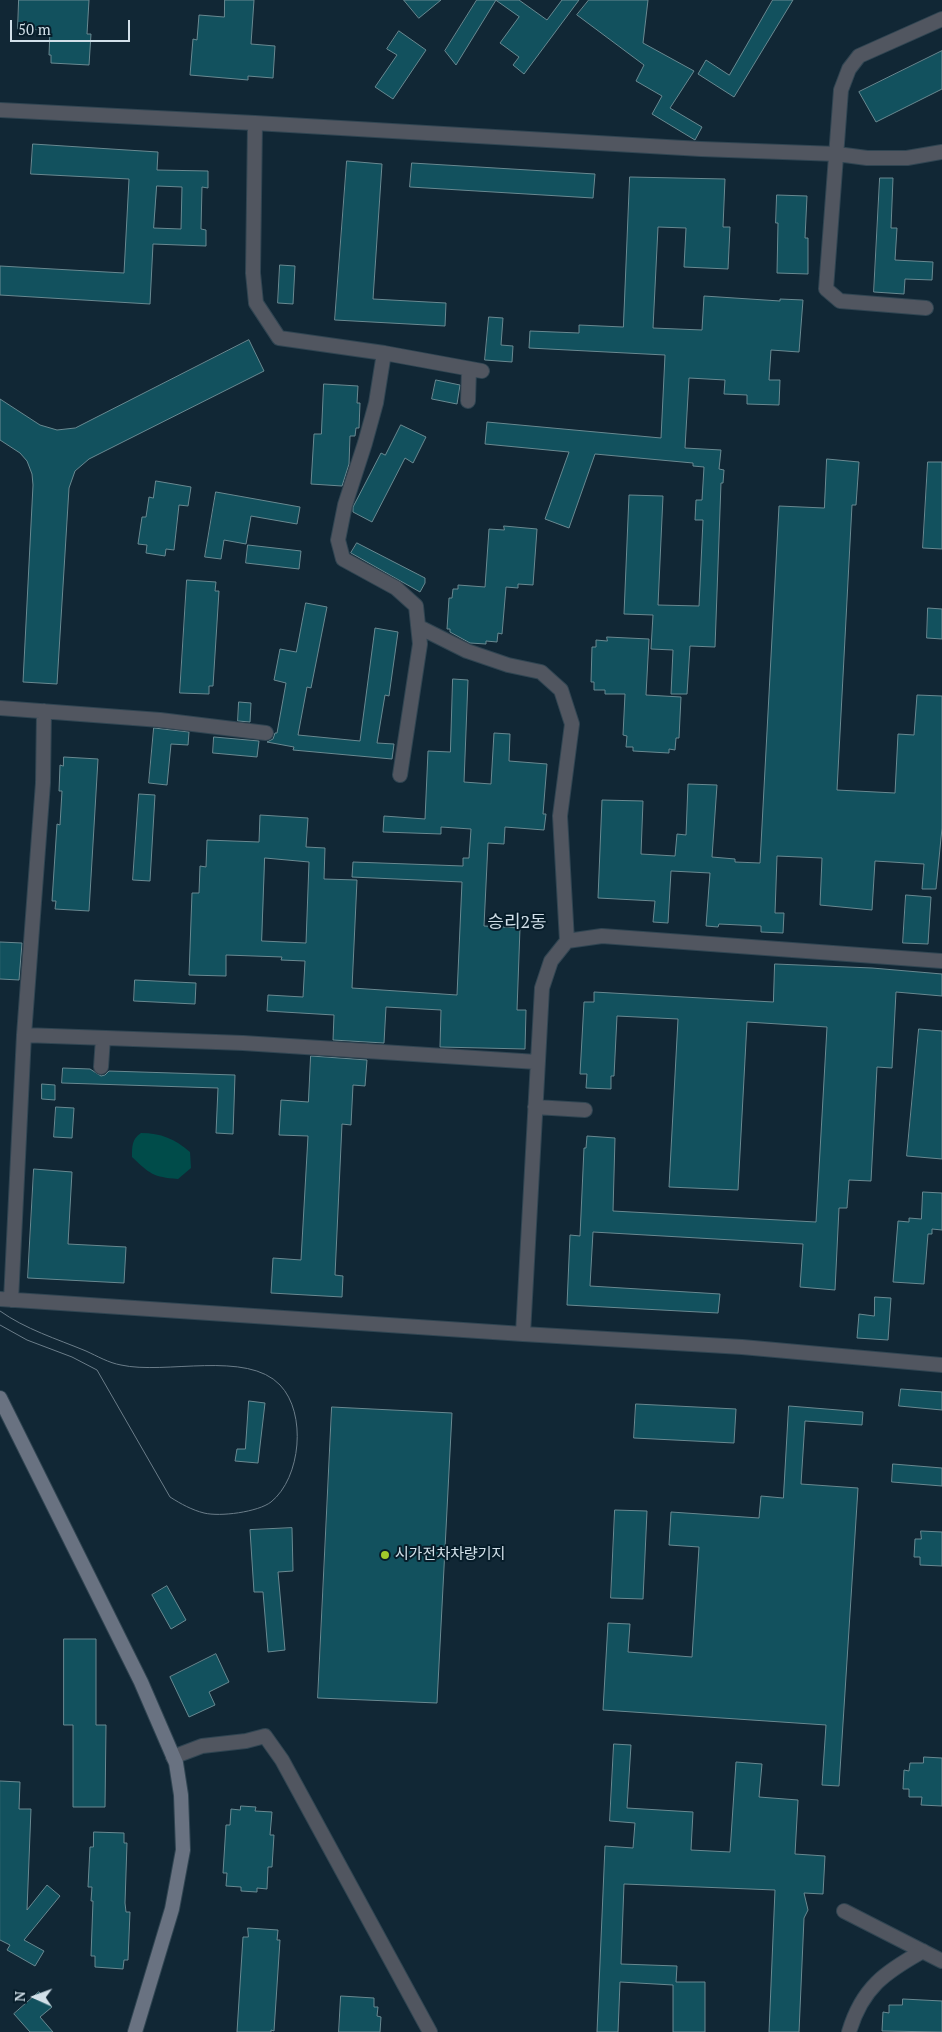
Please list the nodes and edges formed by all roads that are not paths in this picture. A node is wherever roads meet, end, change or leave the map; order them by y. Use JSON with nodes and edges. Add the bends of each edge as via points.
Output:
{"nodes":[{"id":1,"x":942,"y":19,"type":"edge"},
{"id":2,"x":0,"y":110,"type":"edge"},
{"id":3,"x":254,"y":122,"type":"junction"},
{"id":4,"x":942,"y":152,"type":"edge"},
{"id":5,"x":837,"y":154,"type":"junction"},
{"id":6,"x":926,"y":308,"type":"dead end"},
{"id":7,"x":384,"y":353,"type":"junction"},
{"id":8,"x":468,"y":401,"type":"dead end"},
{"id":9,"x":419,"y":627,"type":"junction"},
{"id":10,"x":0,"y":708,"type":"edge"},
{"id":11,"x":44,"y":711,"type":"junction"},
{"id":12,"x":266,"y":733,"type":"dead end"},
{"id":13,"x":400,"y":775,"type":"dead end"},
{"id":14,"x":567,"y":941,"type":"junction"},
{"id":15,"x":942,"y":961,"type":"edge"},
{"id":16,"x":24,"y":1035,"type":"junction"},
{"id":17,"x":103,"y":1038,"type":"junction"},
{"id":18,"x":537,"y":1062,"type":"junction"},
{"id":19,"x":101,"y":1068,"type":"dead end"},
{"id":20,"x":535,"y":1107,"type":"junction"},
{"id":21,"x":585,"y":1110,"type":"dead end"},
{"id":22,"x":6,"y":1300,"type":"edge"},
{"id":23,"x":523,"y":1334,"type":"junction"},
{"id":24,"x":942,"y":1365,"type":"edge"},
{"id":25,"x":0,"y":1398,"type":"edge"},
{"id":26,"x":173,"y":1757,"type":"junction"},
{"id":27,"x":844,"y":1911,"type":"dead end"},
{"id":28,"x":923,"y":1951,"type":"junction"},
{"id":29,"x":942,"y":1961,"type":"edge"},
{"id":30,"x":135,"y":2032,"type":"edge"},
{"id":31,"x":430,"y":2032,"type":"edge"},
{"id":32,"x":850,"y":2032,"type":"edge"}],
"edges":[{"from":1,"to":5,"type":"street","via":[[859,56],[849,69],[841,90]]},
{"from":2,"to":3,"type":"street"},
{"from":3,"to":5,"type":"street"},
{"from":3,"to":7,"type":"street","via":[[253,273],[256,303],[279,338]]},
{"from":4,"to":5,"type":"street","via":[[907,158]]},
{"from":5,"to":6,"type":"street","via":[[826,289],[840,301]]},
{"from":7,"to":8,"type":"street","via":[[475,370]]},
{"from":7,"to":9,"type":"street","via":[[376,403],[345,505],[338,540],[344,559],[396,588],[416,606]]},
{"from":9,"to":13,"type":"street","via":[[420,644]]},
{"from":9,"to":14,"type":"street","via":[[467,651],[540,672],[561,690],[572,724],[560,816]]},
{"from":10,"to":11,"type":"street"},
{"from":11,"to":12,"type":"street"},
{"from":11,"to":16,"type":"street"},
{"from":14,"to":15,"type":"street","via":[[602,936]]},
{"from":14,"to":18,"type":"street","via":[[551,961],[542,988]]},
{"from":16,"to":17,"type":"street"},
{"from":16,"to":22,"type":"street"},
{"from":17,"to":18,"type":"street","via":[[244,1043]]},
{"from":17,"to":19,"type":"street"},
{"from":18,"to":20,"type":"street"},
{"from":20,"to":21,"type":"street"},
{"from":20,"to":23,"type":"street"},
{"from":22,"to":23,"type":"street"},
{"from":23,"to":24,"type":"street","via":[[742,1347]]},
{"from":25,"to":26,"type":"main road","via":[[141,1682]]},
{"from":26,"to":30,"type":"main road","via":[[181,1795],[183,1850],[172,1909]]},
{"from":26,"to":31,"type":"street","via":[[202,1746],[246,1741],[269,1732]]},
{"from":27,"to":28,"type":"street"},
{"from":28,"to":29,"type":"street"},
{"from":28,"to":32,"type":"street","via":[[896,1966],[870,1989]]}]}
